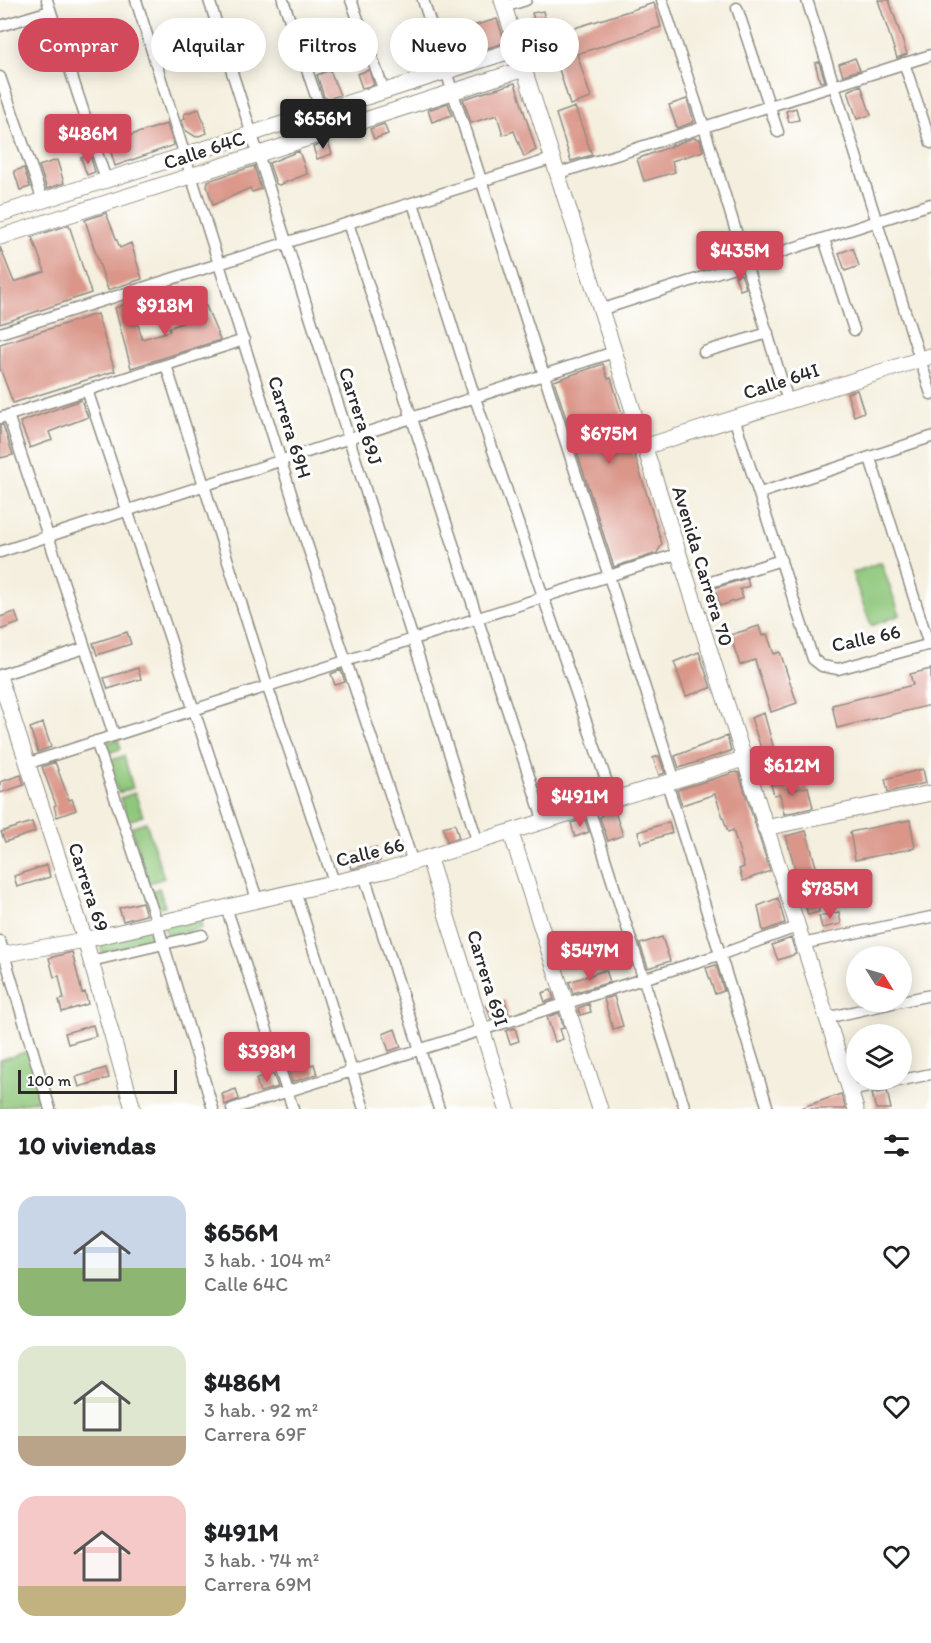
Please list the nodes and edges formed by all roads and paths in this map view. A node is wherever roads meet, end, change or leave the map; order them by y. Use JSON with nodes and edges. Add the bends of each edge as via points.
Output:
{"nodes":[{"id":1,"x":136,"y":0,"type":"edge"},
{"id":2,"x":209,"y":0,"type":"edge"},
{"id":3,"x":283,"y":0,"type":"edge"},
{"id":4,"x":351,"y":0,"type":"edge"},
{"id":5,"x":423,"y":0,"type":"edge"},
{"id":6,"x":526,"y":0,"type":"edge"},
{"id":7,"x":662,"y":0,"type":"edge"},
{"id":8,"x":807,"y":0,"type":"edge"},
{"id":9,"x":503,"y":4,"type":"edge"},
{"id":10,"x":49,"y":6,"type":"edge"},
{"id":11,"x":737,"y":8,"type":"dead end"},
{"id":12,"x":429,"y":18,"type":"edge"},
{"id":13,"x":0,"y":26,"type":"edge"},
{"id":14,"x":931,"y":55,"type":"edge"},
{"id":15,"x":904,"y":63,"type":"junction"},
{"id":16,"x":447,"y":72,"type":"joint"},
{"id":17,"x":515,"y":72,"type":"edge"},
{"id":18,"x":525,"y":72,"type":"edge"},
{"id":19,"x":0,"y":77,"type":"edge"},
{"id":20,"x":834,"y":87,"type":"junction"},
{"id":21,"x":384,"y":92,"type":"junction"},
{"id":22,"x":453,"y":92,"type":"junction"},
{"id":23,"x":770,"y":108,"type":"junction"},
{"id":24,"x":321,"y":111,"type":"junction"},
{"id":25,"x":704,"y":128,"type":"junction"},
{"id":26,"x":778,"y":132,"type":"dead end"},
{"id":27,"x":253,"y":133,"type":"junction"},
{"id":28,"x":931,"y":142,"type":"edge"},
{"id":29,"x":259,"y":154,"type":"junction"},
{"id":30,"x":186,"y":155,"type":"junction"},
{"id":31,"x":554,"y":167,"type":"junction"},
{"id":32,"x":192,"y":176,"type":"junction"},
{"id":33,"x":106,"y":180,"type":"junction"},
{"id":34,"x":482,"y":181,"type":"junction"},
{"id":35,"x":43,"y":201,"type":"junction"},
{"id":36,"x":413,"y":203,"type":"junction"},
{"id":37,"x":931,"y":204,"type":"edge"},
{"id":38,"x":0,"y":214,"type":"edge"},
{"id":39,"x":876,"y":222,"type":"junction"},
{"id":40,"x":348,"y":223,"type":"junction"},
{"id":41,"x":0,"y":237,"type":"edge"},
{"id":42,"x":824,"y":239,"type":"junction"},
{"id":43,"x":287,"y":242,"type":"junction"},
{"id":44,"x":220,"y":264,"type":"junction"},
{"id":45,"x":747,"y":264,"type":"junction"},
{"id":46,"x":600,"y":310,"type":"junction"},
{"id":47,"x":854,"y":330,"type":"dead end"},
{"id":48,"x":0,"y":333,"type":"edge"},
{"id":49,"x":768,"y":333,"type":"junction"},
{"id":50,"x":244,"y":340,"type":"junction"},
{"id":51,"x":614,"y":352,"type":"junction"},
{"id":52,"x":704,"y":352,"type":"dead end"},
{"id":53,"x":926,"y":358,"type":"edge"},
{"id":54,"x":165,"y":365,"type":"junction"},
{"id":55,"x":545,"y":375,"type":"junction"},
{"id":56,"x":87,"y":390,"type":"junction"},
{"id":57,"x":931,"y":393,"type":"edge"},
{"id":58,"x":475,"y":398,"type":"junction"},
{"id":59,"x":788,"y":401,"type":"junction"},
{"id":60,"x":4,"y":417,"type":"edge"},
{"id":61,"x":412,"y":418,"type":"junction"},
{"id":62,"x":734,"y":418,"type":"junction"},
{"id":63,"x":931,"y":438,"type":"edge"},
{"id":64,"x":350,"y":439,"type":"junction"},
{"id":65,"x":644,"y":447,"type":"junction"},
{"id":66,"x":870,"y":458,"type":"junction"},
{"id":67,"x":281,"y":461,"type":"junction"},
{"id":68,"x":205,"y":485,"type":"junction"},
{"id":69,"x":760,"y":493,"type":"junction"},
{"id":70,"x":127,"y":510,"type":"junction"},
{"id":71,"x":48,"y":536,"type":"junction"},
{"id":72,"x":0,"y":552,"type":"edge"},
{"id":73,"x":677,"y":554,"type":"junction"},
{"id":74,"x":782,"y":560,"type":"junction"},
{"id":75,"x":610,"y":575,"type":"junction"},
{"id":76,"x":714,"y":581,"type":"dead end"},
{"id":77,"x":543,"y":597,"type":"junction"},
{"id":78,"x":477,"y":618,"type":"junction"},
{"id":79,"x":413,"y":638,"type":"junction"},
{"id":80,"x":930,"y":645,"type":"edge"},
{"id":81,"x":85,"y":648,"type":"junction"},
{"id":82,"x":345,"y":660,"type":"junction"},
{"id":83,"x":0,"y":677,"type":"edge"},
{"id":84,"x":267,"y":685,"type":"junction"},
{"id":85,"x":192,"y":710,"type":"junction"},
{"id":86,"x":114,"y":735,"type":"junction"},
{"id":87,"x":96,"y":741,"type":"junction"},
{"id":88,"x":743,"y":759,"type":"junction"},
{"id":89,"x":26,"y":764,"type":"junction"},
{"id":90,"x":671,"y":782,"type":"junction"},
{"id":91,"x":931,"y":793,"type":"edge"},
{"id":92,"x":613,"y":800,"type":"junction"},
{"id":93,"x":589,"y":808,"type":"junction"},
{"id":94,"x":544,"y":822,"type":"junction"},
{"id":95,"x":765,"y":828,"type":"junction"},
{"id":96,"x":511,"y":833,"type":"junction"},
{"id":97,"x":478,"y":843,"type":"junction"},
{"id":98,"x":429,"y":859,"type":"junction"},
{"id":99,"x":413,"y":863,"type":"junction"},
{"id":100,"x":364,"y":875,"type":"junction"},
{"id":101,"x":334,"y":882,"type":"junction"},
{"id":102,"x":295,"y":891,"type":"junction"},
{"id":103,"x":256,"y":899,"type":"junction"},
{"id":104,"x":226,"y":907,"type":"junction"},
{"id":105,"x":931,"y":917,"type":"edge"},
{"id":106,"x":157,"y":923,"type":"junction"},
{"id":107,"x":797,"y":927,"type":"junction"},
{"id":108,"x":202,"y":935,"type":"dead end"},
{"id":109,"x":85,"y":940,"type":"junction"},
{"id":110,"x":164,"y":944,"type":"junction"},
{"id":111,"x":802,"y":944,"type":"junction"},
{"id":112,"x":1,"y":950,"type":"edge"},
{"id":113,"x":722,"y":954,"type":"junction"},
{"id":114,"x":91,"y":962,"type":"junction"},
{"id":115,"x":643,"y":979,"type":"junction"},
{"id":116,"x":931,"y":994,"type":"edge"},
{"id":117,"x":912,"y":999,"type":"edge"},
{"id":118,"x":566,"y":1003,"type":"junction"},
{"id":119,"x":853,"y":1012,"type":"edge"},
{"id":120,"x":826,"y":1018,"type":"junction"},
{"id":121,"x":482,"y":1029,"type":"junction"},
{"id":122,"x":420,"y":1049,"type":"junction"},
{"id":123,"x":352,"y":1071,"type":"junction"},
{"id":124,"x":931,"y":1074,"type":"edge"},
{"id":125,"x":288,"y":1091,"type":"junction"},
{"id":126,"x":850,"y":1091,"type":"junction"},
{"id":127,"x":50,"y":1109,"type":"edge"},
{"id":128,"x":132,"y":1109,"type":"edge"},
{"id":129,"x":213,"y":1109,"type":"edge"},
{"id":130,"x":231,"y":1109,"type":"edge"},
{"id":131,"x":293,"y":1109,"type":"edge"},
{"id":132,"x":364,"y":1109,"type":"edge"},
{"id":133,"x":439,"y":1109,"type":"edge"},
{"id":134,"x":507,"y":1109,"type":"edge"},
{"id":135,"x":600,"y":1109,"type":"edge"},
{"id":136,"x":685,"y":1109,"type":"edge"},
{"id":137,"x":768,"y":1109,"type":"edge"},
{"id":138,"x":856,"y":1109,"type":"edge"}],
"edges":[{"from":1,"to":30,"type":"street","name":"Carrera 69H"},
{"from":2,"to":27,"type":"street","name":"Carrera 69J"},
{"from":3,"to":24,"type":"street"},
{"from":4,"to":21,"type":"street"},
{"from":5,"to":12,"type":"street"},
{"from":6,"to":9,"type":"street"},
{"from":7,"to":25,"type":"street"},
{"from":8,"to":20,"type":"street"},
{"from":10,"to":13,"type":"street"},
{"from":10,"to":33,"type":"street"},
{"from":11,"to":23,"type":"street"},
{"from":14,"to":15,"type":"street"},
{"from":15,"to":20,"type":"street"},
{"from":15,"to":28,"type":"street"},
{"from":16,"to":21,"type":"street","name":"Calle 64C"},
{"from":16,"to":22,"type":"street"},
{"from":17,"to":22,"type":"street","name":"Calle 64C"},
{"from":18,"to":31,"type":"street","name":"Avenida Carrera 70"},
{"from":19,"to":35,"type":"street"},
{"from":20,"to":23,"type":"street"},
{"from":20,"to":39,"type":"street"},
{"from":21,"to":24,"type":"street","name":"Calle 64C"},
{"from":22,"to":29,"type":"street","name":"Calle 64C"},
{"from":22,"to":34,"type":"street"},
{"from":23,"to":25,"type":"street"},
{"from":23,"to":26,"type":"street"},
{"from":24,"to":27,"type":"street","name":"Calle 64C"},
{"from":25,"to":31,"type":"street"},
{"from":25,"to":45,"type":"street"},
{"from":27,"to":29,"type":"street","name":"Carrera 69J"},
{"from":27,"to":30,"type":"street","name":"Calle 64C"},
{"from":29,"to":32,"type":"street","name":"Calle 64C"},
{"from":29,"to":43,"type":"street","name":"Carrera 69J"},
{"from":30,"to":32,"type":"street","name":"Carrera 69H"},
{"from":30,"to":33,"type":"street","name":"Calle 64C"},
{"from":31,"to":34,"type":"street"},
{"from":31,"to":46,"type":"street","name":"Avenida Carrera 70"},
{"from":32,"to":41,"type":"street","name":"Calle 64C"},
{"from":32,"to":44,"type":"street","name":"Carrera 69H"},
{"from":33,"to":35,"type":"street","name":"Calle 64C"},
{"from":34,"to":36,"type":"street"},
{"from":34,"to":55,"type":"street"},
{"from":35,"to":38,"type":"street","name":"Calle 64C"},
{"from":36,"to":40,"type":"street"},
{"from":36,"to":58,"type":"street"},
{"from":37,"to":39,"type":"street"},
{"from":39,"to":42,"type":"street"},
{"from":39,"to":53,"type":"street"},
{"from":40,"to":43,"type":"street"},
{"from":40,"to":61,"type":"street"},
{"from":42,"to":45,"type":"street"},
{"from":42,"to":47,"type":"street"},
{"from":43,"to":44,"type":"street"},
{"from":43,"to":64,"type":"street","name":"Carrera 69J"},
{"from":44,"to":48,"type":"street"},
{"from":44,"to":50,"type":"street","name":"Carrera 69H"},
{"from":45,"to":46,"type":"street"},
{"from":45,"to":49,"type":"street"},
{"from":46,"to":51,"type":"street","name":"Avenida Carrera 70"},
{"from":49,"to":52,"type":"street"},
{"from":49,"to":59,"type":"street"},
{"from":50,"to":54,"type":"street"},
{"from":50,"to":67,"type":"street","name":"Carrera 69H"},
{"from":51,"to":55,"type":"street"},
{"from":51,"to":65,"type":"street","name":"Avenida Carrera 70"},
{"from":53,"to":57,"type":"street"},
{"from":53,"to":59,"type":"street","name":"Calle 64I"},
{"from":54,"to":56,"type":"street"},
{"from":54,"to":68,"type":"street"},
{"from":55,"to":58,"type":"street"},
{"from":55,"to":75,"type":"street"},
{"from":56,"to":60,"type":"street"},
{"from":56,"to":70,"type":"street"},
{"from":58,"to":61,"type":"street"},
{"from":58,"to":77,"type":"street"},
{"from":59,"to":62,"type":"street","name":"Calle 64I"},
{"from":60,"to":71,"type":"street"},
{"from":61,"to":64,"type":"street"},
{"from":61,"to":78,"type":"street"},
{"from":62,"to":65,"type":"street","name":"Calle 64I"},
{"from":62,"to":69,"type":"street"},
{"from":63,"to":66,"type":"street"},
{"from":64,"to":67,"type":"street"},
{"from":64,"to":79,"type":"street","name":"Carrera 69J"},
{"from":65,"to":73,"type":"street","name":"Avenida Carrera 70"},
{"from":66,"to":69,"type":"street"},
{"from":66,"to":80,"type":"street"},
{"from":67,"to":68,"type":"street"},
{"from":67,"to":82,"type":"street","name":"Carrera 69H"},
{"from":68,"to":70,"type":"street"},
{"from":68,"to":84,"type":"street"},
{"from":69,"to":74,"type":"street"},
{"from":70,"to":71,"type":"street"},
{"from":70,"to":85,"type":"street"},
{"from":71,"to":72,"type":"street"},
{"from":71,"to":81,"type":"street"},
{"from":73,"to":75,"type":"street"},
{"from":73,"to":88,"type":"street","name":"Avenida Carrera 70"},
{"from":74,"to":76,"type":"street"},
{"from":74,"to":80,"type":"street","name":"Calle 66","via":[[813,658],[822,666],[838,669]]},
{"from":75,"to":77,"type":"street"},
{"from":75,"to":90,"type":"street"},
{"from":77,"to":78,"type":"street"},
{"from":77,"to":92,"type":"street"},
{"from":78,"to":79,"type":"street"},
{"from":78,"to":94,"type":"street"},
{"from":79,"to":82,"type":"street"},
{"from":79,"to":97,"type":"street","name":"Carrera 69J"},
{"from":81,"to":83,"type":"street"},
{"from":81,"to":86,"type":"street"},
{"from":82,"to":84,"type":"street"},
{"from":82,"to":99,"type":"street","name":"Carrera 69H"},
{"from":83,"to":89,"type":"street","name":"Carrera 69"},
{"from":84,"to":85,"type":"street"},
{"from":84,"to":101,"type":"street"},
{"from":85,"to":86,"type":"street"},
{"from":85,"to":103,"type":"street"},
{"from":86,"to":87,"type":"street"},
{"from":87,"to":89,"type":"street"},
{"from":87,"to":106,"type":"street"},
{"from":88,"to":90,"type":"street","name":"Calle 66"},
{"from":88,"to":95,"type":"street","name":"Avenida Carrera 70"},
{"from":89,"to":109,"type":"street","name":"Carrera 69"},
{"from":90,"to":92,"type":"street","name":"Calle 66"},
{"from":90,"to":113,"type":"street"},
{"from":91,"to":95,"type":"street"},
{"from":92,"to":93,"type":"street","name":"Calle 66"},
{"from":93,"to":94,"type":"street","name":"Calle 66"},
{"from":93,"to":115,"type":"street"},
{"from":94,"to":96,"type":"street","name":"Calle 66"},
{"from":95,"to":107,"type":"street","name":"Avenida Carrera 70"},
{"from":96,"to":97,"type":"street","name":"Calle 66"},
{"from":96,"to":118,"type":"street"},
{"from":97,"to":98,"type":"street","name":"Calle 66"},
{"from":98,"to":99,"type":"street","name":"Calle 66"},
{"from":98,"to":121,"type":"street","name":"Carrera 69I"},
{"from":99,"to":100,"type":"street","name":"Calle 66"},
{"from":100,"to":101,"type":"street","name":"Calle 66"},
{"from":100,"to":122,"type":"street"},
{"from":101,"to":102,"type":"street","name":"Calle 66"},
{"from":102,"to":103,"type":"street","name":"Calle 66"},
{"from":102,"to":123,"type":"street"},
{"from":103,"to":104,"type":"street","name":"Calle 66"},
{"from":104,"to":106,"type":"street","name":"Calle 66"},
{"from":104,"to":125,"type":"street"},
{"from":105,"to":111,"type":"street"},
{"from":106,"to":109,"type":"street","name":"Calle 66"},
{"from":106,"to":110,"type":"street"},
{"from":107,"to":111,"type":"street","name":"Avenida Carrera 70"},
{"from":107,"to":113,"type":"street"},
{"from":108,"to":110,"type":"street"},
{"from":109,"to":112,"type":"street","name":"Calle 66"},
{"from":109,"to":114,"type":"street","name":"Carrera 69"},
{"from":110,"to":114,"type":"street"},
{"from":110,"to":129,"type":"street"},
{"from":111,"to":120,"type":"street","name":"Avenida Carrera 70"},
{"from":112,"to":127,"type":"street"},
{"from":113,"to":115,"type":"street"},
{"from":113,"to":137,"type":"street"},
{"from":114,"to":128,"type":"street","name":"Carrera 69"},
{"from":115,"to":118,"type":"street"},
{"from":115,"to":136,"type":"street"},
{"from":116,"to":117,"type":"street"},
{"from":118,"to":121,"type":"street"},
{"from":118,"to":135,"type":"street"},
{"from":119,"to":120,"type":"street"},
{"from":120,"to":126,"type":"street","name":"Avenida Carrera 70"},
{"from":121,"to":122,"type":"street"},
{"from":121,"to":134,"type":"street","name":"Carrera 69I"},
{"from":122,"to":123,"type":"street"},
{"from":122,"to":133,"type":"street"},
{"from":123,"to":125,"type":"street"},
{"from":123,"to":132,"type":"street"},
{"from":124,"to":126,"type":"street"},
{"from":125,"to":130,"type":"street"},
{"from":125,"to":131,"type":"street"},
{"from":126,"to":138,"type":"street","name":"Avenida Carrera 70"}]}
